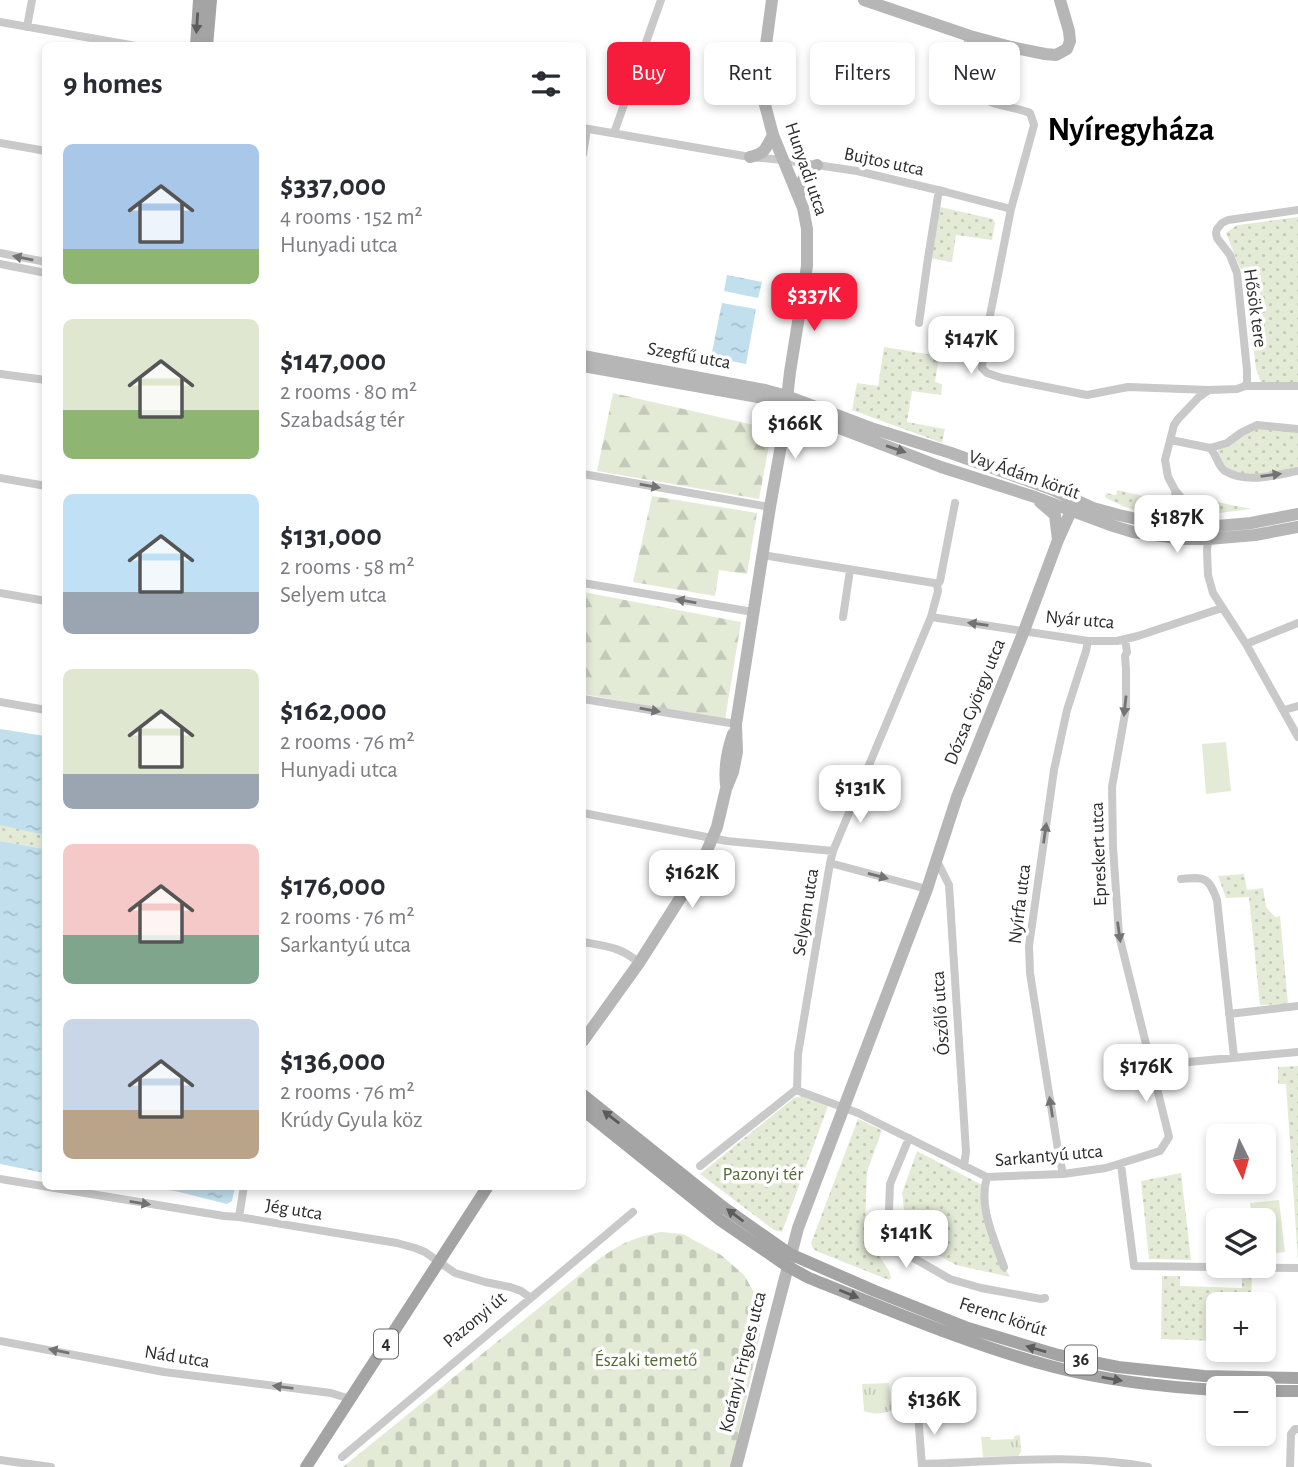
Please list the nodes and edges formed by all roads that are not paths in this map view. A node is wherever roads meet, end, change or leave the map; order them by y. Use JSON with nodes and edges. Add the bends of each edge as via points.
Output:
{"nodes":[{"id":1,"x":32,"y":0,"type":"edge"},
{"id":2,"x":199,"y":0,"type":"edge"},
{"id":3,"x":211,"y":0,"type":"edge"},
{"id":4,"x":661,"y":0,"type":"edge"},
{"id":5,"x":772,"y":0,"type":"edge"},
{"id":6,"x":864,"y":0,"type":"edge"},
{"id":7,"x":1060,"y":0,"type":"edge"},
{"id":8,"x":0,"y":22,"type":"edge"},
{"id":9,"x":27,"y":27,"type":"junction"},
{"id":10,"x":970,"y":36,"type":"junction"},
{"id":11,"x":112,"y":42,"type":"edge"},
{"id":12,"x":196,"y":42,"type":"edge"},
{"id":13,"x":207,"y":42,"type":"edge"},
{"id":14,"x":586,"y":128,"type":"edge"},
{"id":15,"x":614,"y":133,"type":"junction"},
{"id":16,"x":773,"y":135,"type":"junction"},
{"id":17,"x":0,"y":143,"type":"edge"},
{"id":18,"x":42,"y":150,"type":"edge"},
{"id":19,"x":750,"y":157,"type":"junction"},
{"id":20,"x":783,"y":160,"type":"junction"},
{"id":21,"x":817,"y":165,"type":"junction"},
{"id":22,"x":939,"y":190,"type":"junction"},
{"id":23,"x":799,"y":196,"type":"junction"},
{"id":24,"x":1011,"y":209,"type":"junction"},
{"id":25,"x":1298,"y":210,"type":"edge"},
{"id":26,"x":0,"y":253,"type":"edge"},
{"id":27,"x":42,"y":261,"type":"edge"},
{"id":28,"x":0,"y":264,"type":"edge"},
{"id":29,"x":42,"y":272,"type":"edge"},
{"id":30,"x":919,"y":323,"type":"dead end"},
{"id":31,"x":586,"y":357,"type":"edge"},
{"id":32,"x":586,"y":367,"type":"edge"},
{"id":33,"x":0,"y":374,"type":"edge"},
{"id":34,"x":42,"y":379,"type":"edge"},
{"id":35,"x":1245,"y":386,"type":"junction"},
{"id":36,"x":1298,"y":386,"type":"edge"},
{"id":37,"x":1181,"y":388,"type":"junction"},
{"id":38,"x":1209,"y":390,"type":"junction"},
{"id":39,"x":787,"y":402,"type":"junction"},
{"id":40,"x":1191,"y":406,"type":"junction"},
{"id":41,"x":1298,"y":429,"type":"edge"},
{"id":42,"x":1171,"y":440,"type":"junction"},
{"id":43,"x":1210,"y":448,"type":"junction"},
{"id":44,"x":1298,"y":471,"type":"edge"},
{"id":45,"x":586,"y":475,"type":"edge"},
{"id":46,"x":0,"y":478,"type":"edge"},
{"id":47,"x":42,"y":485,"type":"edge"},
{"id":48,"x":1175,"y":490,"type":"junction"},
{"id":49,"x":1035,"y":497,"type":"junction"},
{"id":50,"x":955,"y":503,"type":"dead end"},
{"id":51,"x":1074,"y":505,"type":"junction"},
{"id":52,"x":770,"y":507,"type":"junction"},
{"id":53,"x":1298,"y":514,"type":"edge"},
{"id":54,"x":1163,"y":523,"type":"junction"},
{"id":55,"x":1298,"y":527,"type":"edge"},
{"id":56,"x":1211,"y":535,"type":"junction"},
{"id":57,"x":1058,"y":540,"type":"junction"},
{"id":58,"x":762,"y":555,"type":"junction"},
{"id":59,"x":850,"y":570,"type":"junction"},
{"id":60,"x":586,"y":584,"type":"edge"},
{"id":61,"x":937,"y":585,"type":"junction"},
{"id":62,"x":0,"y":593,"type":"edge"},
{"id":63,"x":42,"y":600,"type":"edge"},
{"id":64,"x":1222,"y":608,"type":"junction"},
{"id":65,"x":753,"y":612,"type":"junction"},
{"id":66,"x":843,"y":617,"type":"dead end"},
{"id":67,"x":931,"y":617,"type":"junction"},
{"id":68,"x":1298,"y":623,"type":"edge"},
{"id":69,"x":1024,"y":631,"type":"junction"},
{"id":70,"x":1125,"y":639,"type":"junction"},
{"id":71,"x":1088,"y":641,"type":"junction"},
{"id":72,"x":1246,"y":644,"type":"junction"},
{"id":73,"x":586,"y":699,"type":"edge"},
{"id":74,"x":0,"y":702,"type":"edge"},
{"id":75,"x":1298,"y":706,"type":"edge"},
{"id":76,"x":42,"y":709,"type":"edge"},
{"id":77,"x":1284,"y":710,"type":"junction"},
{"id":78,"x":736,"y":724,"type":"junction"},
{"id":79,"x":1298,"y":737,"type":"edge"},
{"id":80,"x":586,"y":814,"type":"edge"},
{"id":81,"x":713,"y":838,"type":"junction"},
{"id":82,"x":833,"y":851,"type":"junction"},
{"id":83,"x":937,"y":861,"type":"junction"},
{"id":84,"x":830,"y":863,"type":"junction"},
{"id":85,"x":1181,"y":879,"type":"dead end"},
{"id":86,"x":926,"y":889,"type":"junction"},
{"id":87,"x":586,"y":943,"type":"edge"},
{"id":88,"x":639,"y":963,"type":"junction"},
{"id":89,"x":1298,"y":1006,"type":"edge"},
{"id":90,"x":1230,"y":1014,"type":"junction"},
{"id":91,"x":586,"y":1036,"type":"edge"},
{"id":92,"x":1298,"y":1052,"type":"edge"},
{"id":93,"x":1234,"y":1057,"type":"junction"},
{"id":94,"x":1152,"y":1066,"type":"junction"},
{"id":95,"x":797,"y":1089,"type":"junction"},
{"id":96,"x":586,"y":1097,"type":"edge"},
{"id":97,"x":843,"y":1107,"type":"junction"},
{"id":98,"x":586,"y":1113,"type":"edge"},
{"id":99,"x":909,"y":1138,"type":"junction"},
{"id":100,"x":1121,"y":1165,"type":"junction"},
{"id":101,"x":700,"y":1166,"type":"dead end"},
{"id":102,"x":964,"y":1166,"type":"junction"},
{"id":103,"x":1063,"y":1174,"type":"junction"},
{"id":104,"x":987,"y":1177,"type":"junction"},
{"id":105,"x":0,"y":1179,"type":"edge"},
{"id":106,"x":42,"y":1186,"type":"edge"},
{"id":107,"x":64,"y":1190,"type":"edge"},
{"id":108,"x":243,"y":1190,"type":"edge"},
{"id":109,"x":485,"y":1190,"type":"edge"},
{"id":110,"x":633,"y":1212,"type":"dead end"},
{"id":111,"x":239,"y":1217,"type":"junction"},
{"id":112,"x":789,"y":1260,"type":"junction"},
{"id":113,"x":440,"y":1262,"type":"junction"},
{"id":114,"x":1004,"y":1266,"type":"dead end"},
{"id":115,"x":1298,"y":1268,"type":"edge"},
{"id":116,"x":531,"y":1298,"type":"junction"},
{"id":117,"x":1045,"y":1298,"type":"dead end"},
{"id":118,"x":0,"y":1341,"type":"edge"},
{"id":119,"x":1298,"y":1378,"type":"edge"},
{"id":120,"x":1206,"y":1389,"type":"edge"},
{"id":121,"x":1276,"y":1391,"type":"edge"},
{"id":122,"x":1298,"y":1391,"type":"edge"},
{"id":123,"x":350,"y":1399,"type":"junction"},
{"id":124,"x":918,"y":1413,"type":"dead end"},
{"id":125,"x":1298,"y":1429,"type":"edge"},
{"id":126,"x":342,"y":1457,"type":"dead end"},
{"id":127,"x":0,"y":1460,"type":"edge"},
{"id":128,"x":922,"y":1466,"type":"edge"},
{"id":129,"x":51,"y":1467,"type":"edge"},
{"id":130,"x":306,"y":1467,"type":"edge"},
{"id":131,"x":736,"y":1467,"type":"edge"},
{"id":132,"x":1148,"y":1467,"type":"edge"},
{"id":133,"x":1290,"y":1467,"type":"edge"}],
"edges":[{"from":1,"to":9,"type":"street"},
{"from":2,"to":12,"type":"main road","one_way":true},
{"from":3,"to":13,"type":"main road"},
{"from":4,"to":15,"type":"street"},
{"from":5,"to":16,"type":"street","name":"Hunyadi utca","via":[[763,67],[764,101]]},
{"from":6,"to":10,"type":"street"},
{"from":7,"to":10,"type":"street","via":[[1070,41],[1067,49],[1056,55]]},
{"from":8,"to":9,"type":"street"},
{"from":9,"to":11,"type":"street"},
{"from":10,"to":24,"type":"street","via":[[964,60],[967,85],[982,98],[1030,113],[1034,125]]},
{"from":14,"to":15,"type":"street","name":"Bujtos utca"},
{"from":15,"to":19,"type":"street","name":"Bujtos utca"},
{"from":16,"to":19,"type":"street","via":[[760,155]]},
{"from":16,"to":20,"type":"street","name":"Hunyadi utca"},
{"from":17,"to":18,"type":"street"},
{"from":19,"to":20,"type":"street","name":"Bujtos utca"},
{"from":20,"to":21,"type":"street","name":"Bujtos utca"},
{"from":20,"to":23,"type":"street","name":"Hunyadi utca"},
{"from":21,"to":22,"type":"street","name":"Bujtos utca"},
{"from":21,"to":23,"type":"street","via":[[806,173]]},
{"from":22,"to":24,"type":"street","name":"Bujtos utca"},
{"from":22,"to":30,"type":"street"},
{"from":23,"to":39,"type":"street","name":"Hunyadi utca","via":[[807,229],[807,266]]},
{"from":24,"to":37,"type":"street","via":[[982,368],[1002,377],[1087,395],[1128,387]]},
{"from":25,"to":35,"type":"street","name":"Hősök tere","via":[[1228,220],[1217,229],[1239,284]]},
{"from":27,"to":26,"type":"street","one_way":true},
{"from":28,"to":29,"type":"street"},
{"from":31,"to":39,"type":"street","name":"Szegfű utca","via":[[765,390]]},
{"from":32,"to":39,"type":"street","name":"Szegfű utca"},
{"from":33,"to":34,"type":"street"},
{"from":35,"to":36,"type":"street"},
{"from":35,"to":38,"type":"street"},
{"from":37,"to":38,"type":"street"},
{"from":37,"to":40,"type":"street","via":[[1188,393]]},
{"from":38,"to":40,"type":"street"},
{"from":39,"to":49,"type":"street","name":"Vay Ádám körút","one_way":true,"via":[[856,436]]},
{"from":39,"to":51,"type":"street","name":"Vay Ádám körút","via":[[951,453]]},
{"from":39,"to":52,"type":"street","name":"Hunyadi utca"},
{"from":40,"to":42,"type":"street","via":[[1174,425]]},
{"from":41,"to":43,"type":"street","via":[[1257,425]]},
{"from":42,"to":43,"type":"street"},
{"from":42,"to":48,"type":"street","via":[[1166,460]]},
{"from":43,"to":44,"type":"street","one_way":true,"via":[[1224,471],[1247,478]]},
{"from":45,"to":52,"type":"street","one_way":true},
{"from":46,"to":47,"type":"street"},
{"from":48,"to":54,"type":"street","via":[[1177,507]]},
{"from":48,"to":56,"type":"street"},
{"from":49,"to":51,"type":"street","name":"Vay Ádám körút"},
{"from":49,"to":57,"type":"street","via":[[1055,516]]},
{"from":50,"to":61,"type":"street","name":"Selyem utca"},
{"from":51,"to":54,"type":"street","name":"Vay Ádám körút"},
{"from":51,"to":56,"type":"street","name":"Vay Ádám körút","via":[[1110,526],[1133,532],[1184,539]]},
{"from":51,"to":57,"type":"street","name":"Dózsa György utca"},
{"from":52,"to":58,"type":"street","name":"Hunyadi utca"},
{"from":53,"to":56,"type":"street","name":"Vay Ádám körút"},
{"from":54,"to":56,"type":"street","name":"Vay Ádám körút"},
{"from":55,"to":56,"type":"street","name":"Vay Ádám körút","via":[[1255,535]]},
{"from":56,"to":64,"type":"street","via":[[1208,575]]},
{"from":57,"to":69,"type":"street","name":"Dózsa György utca"},
{"from":58,"to":59,"type":"street"},
{"from":58,"to":65,"type":"street","name":"Hunyadi utca"},
{"from":59,"to":61,"type":"street"},
{"from":59,"to":66,"type":"street"},
{"from":65,"to":60,"type":"street","one_way":true},
{"from":61,"to":67,"type":"street","name":"Selyem utca"},
{"from":62,"to":63,"type":"street"},
{"from":64,"to":70,"type":"street","name":"Nyár utca"},
{"from":64,"to":72,"type":"street"},
{"from":65,"to":78,"type":"street","name":"Hunyadi utca"},
{"from":69,"to":67,"type":"street","name":"Nyár utca","one_way":true},
{"from":67,"to":82,"type":"street","name":"Selyem utca"},
{"from":68,"to":72,"type":"street"},
{"from":69,"to":71,"type":"street","name":"Nyár utca"},
{"from":69,"to":83,"type":"street","name":"Dózsa György utca","via":[[957,797]]},
{"from":70,"to":71,"type":"street","name":"Nyár utca"},
{"from":70,"to":94,"type":"street","name":"Epreskert utca","one_way":true,"via":[[1126,708],[1112,787],[1114,871],[1119,935]]},
{"from":103,"to":71,"type":"street","name":"Nyírfa utca","one_way":true,"via":[[1029,946],[1054,770],[1066,710]]},
{"from":72,"to":77,"type":"street"},
{"from":73,"to":78,"type":"street","one_way":true},
{"from":74,"to":76,"type":"street"},
{"from":75,"to":77,"type":"street"},
{"from":77,"to":79,"type":"street"},
{"from":78,"to":81,"type":"street","name":"Hunyadi utca","via":[[733,772]]},
{"from":80,"to":81,"type":"street"},
{"from":81,"to":82,"type":"street"},
{"from":81,"to":88,"type":"street","name":"Hunyadi utca","via":[[700,867]]},
{"from":82,"to":84,"type":"street","name":"Selyem utca"},
{"from":83,"to":86,"type":"street","name":"Dózsa György utca"},
{"from":83,"to":102,"type":"street","name":"Ószőlő utca","via":[[950,886]]},
{"from":84,"to":86,"type":"street","one_way":true},
{"from":84,"to":95,"type":"street","name":"Selyem utca","via":[[798,1054]]},
{"from":85,"to":90,"type":"street","via":[[1208,879],[1212,885]]},
{"from":86,"to":97,"type":"street","name":"Dózsa György utca"},
{"from":87,"to":88,"type":"street","via":[[616,948]]},
{"from":88,"to":91,"type":"street","name":"Hunyadi utca"},
{"from":89,"to":90,"type":"street"},
{"from":90,"to":93,"type":"street"},
{"from":92,"to":93,"type":"street"},
{"from":93,"to":94,"type":"street"},
{"from":94,"to":100,"type":"street","name":"Sarkantyú utca","via":[[1168,1137],[1160,1151]]},
{"from":95,"to":97,"type":"street"},
{"from":95,"to":101,"type":"street"},
{"from":112,"to":96,"type":"main road","number":"36","one_way":true},
{"from":97,"to":99,"type":"street","name":"Sarkantyú utca"},
{"from":97,"to":112,"type":"street"},
{"from":98,"to":112,"type":"main road","number":"36","via":[[720,1220]]},
{"from":99,"to":102,"type":"street","name":"Sarkantyú utca"},
{"from":99,"to":117,"type":"street","name":"Ferenc körút","via":[[890,1184],[889,1210],[892,1227],[910,1256],[950,1279]]},
{"from":100,"to":103,"type":"street","name":"Sarkantyú utca"},
{"from":100,"to":115,"type":"street","via":[[1134,1266]]},
{"from":102,"to":104,"type":"street","name":"Sarkantyú utca"},
{"from":103,"to":104,"type":"street","name":"Sarkantyú utca"},
{"from":104,"to":114,"type":"street","via":[[983,1201]]},
{"from":105,"to":106,"type":"street","name":"Jég utca","one_way":true},
{"from":107,"to":111,"type":"street","name":"Jég utca","one_way":true},
{"from":108,"to":111,"type":"street"},
{"from":109,"to":113,"type":"main road","number":"4"},
{"from":110,"to":116,"type":"street","name":"Pazonyi út"},
{"from":111,"to":113,"type":"street","name":"Jég utca","via":[[397,1243]]},
{"from":119,"to":112,"type":"main road","name":"Ferenc körút","number":"36","one_way":true,"via":[[1171,1373],[1058,1355],[968,1328]]},
{"from":112,"to":120,"type":"main road","name":"Ferenc körút","number":"36","one_way":true,"via":[[809,1278],[962,1339],[1055,1368]]},
{"from":112,"to":131,"type":"street","name":"Korányi Frigyes utca"},
{"from":113,"to":116,"type":"street","name":"Jég utca","via":[[455,1273],[510,1287]]},
{"from":113,"to":123,"type":"main road","number":"4"},
{"from":116,"to":126,"type":"street","name":"Pazonyi út"},
{"from":123,"to":118,"type":"street","name":"Nád utca","one_way":true,"via":[[164,1372]]},
{"from":121,"to":122,"type":"main road"},
{"from":123,"to":130,"type":"main road","number":"4"},
{"from":124,"to":128,"type":"street"},
{"from":125,"to":133,"type":"street","via":[[1291,1434]]},
{"from":127,"to":129,"type":"street"},
{"from":128,"to":132,"type":"street","via":[[1026,1459]]}]}
